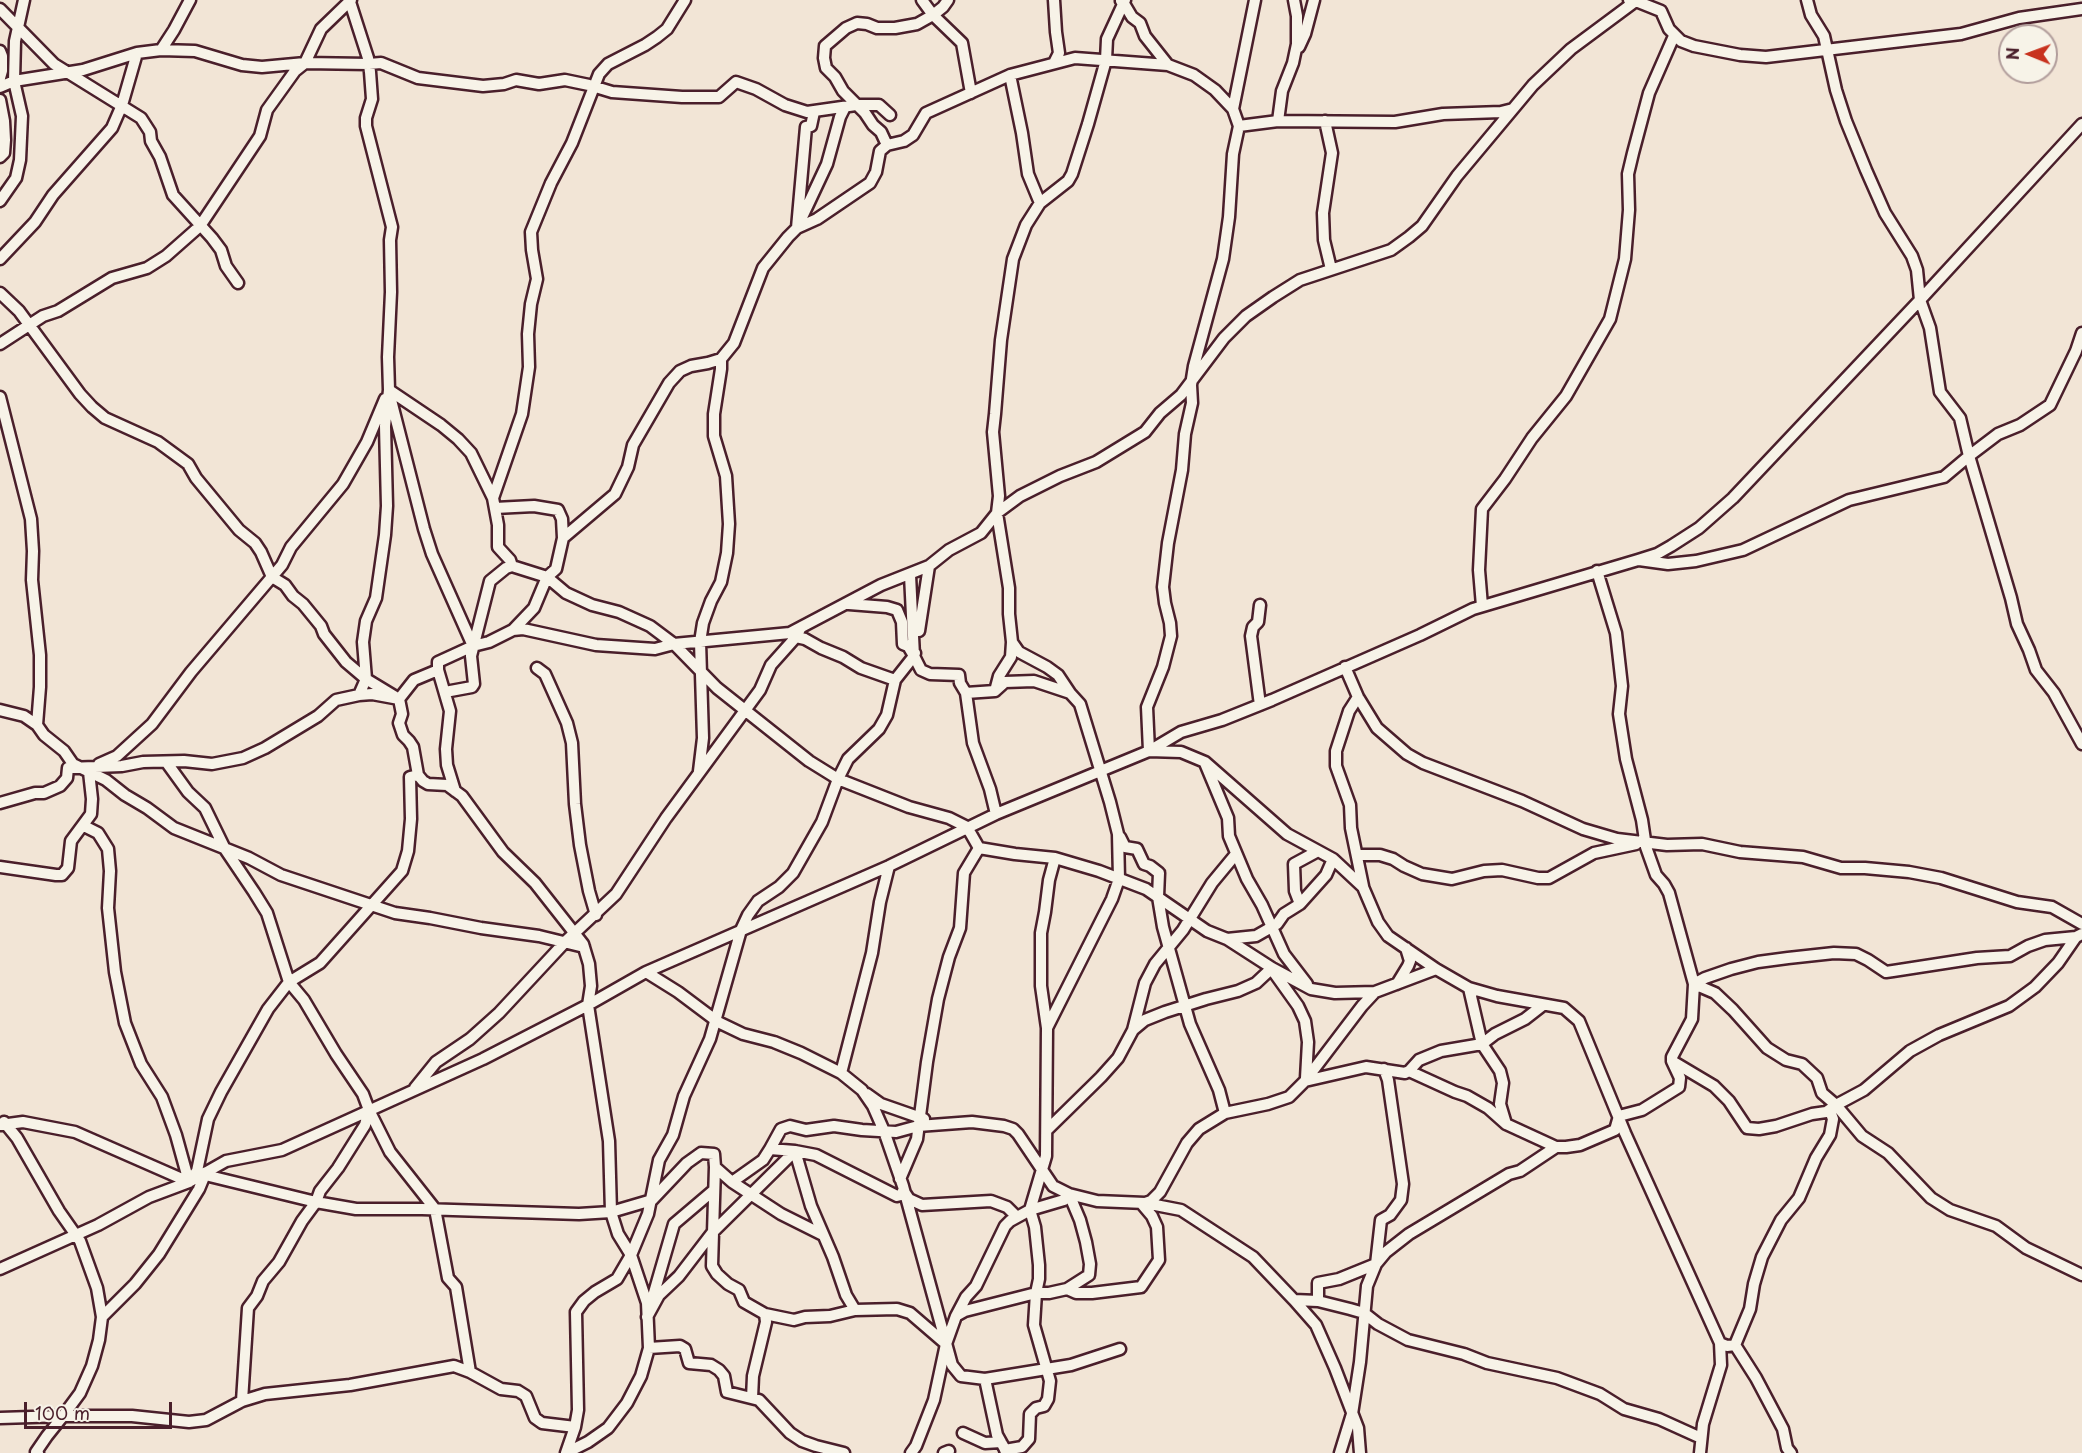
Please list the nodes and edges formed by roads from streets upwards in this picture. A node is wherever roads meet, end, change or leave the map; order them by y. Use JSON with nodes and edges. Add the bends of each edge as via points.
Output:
{"nodes":[{"id":1,"x":24,"y":0,"type":"edge"},
{"id":2,"x":190,"y":0,"type":"edge"},
{"id":3,"x":685,"y":0,"type":"edge"},
{"id":4,"x":922,"y":0,"type":"edge"},
{"id":5,"x":948,"y":0,"type":"edge"},
{"id":6,"x":1054,"y":0,"type":"edge"},
{"id":7,"x":1249,"y":0,"type":"edge"},
{"id":8,"x":1255,"y":0,"type":"edge"},
{"id":9,"x":1294,"y":0,"type":"edge"},
{"id":10,"x":1314,"y":0,"type":"edge"},
{"id":11,"x":1629,"y":0,"type":"edge"},
{"id":12,"x":1637,"y":0,"type":"edge"},
{"id":13,"x":1807,"y":0,"type":"edge"},
{"id":14,"x":351,"y":1,"type":"edge"},
{"id":15,"x":1122,"y":1,"type":"edge"},
{"id":16,"x":0,"y":9,"type":"edge"},
{"id":17,"x":2082,"y":9,"type":"edge"},
{"id":18,"x":933,"y":15,"type":"junction"},
{"id":19,"x":1251,"y":17,"type":"junction"},
{"id":20,"x":19,"y":27,"type":"junction"},
{"id":21,"x":1674,"y":36,"type":"junction"},
{"id":22,"x":161,"y":50,"type":"junction"},
{"id":23,"x":1828,"y":50,"type":"junction"},
{"id":24,"x":0,"y":51,"type":"edge"},
{"id":25,"x":137,"y":52,"type":"junction"},
{"id":26,"x":1295,"y":55,"type":"junction"},
{"id":27,"x":1106,"y":60,"type":"junction"},
{"id":28,"x":304,"y":63,"type":"junction"},
{"id":29,"x":1054,"y":63,"type":"junction"},
{"id":30,"x":369,"y":64,"type":"junction"},
{"id":31,"x":1168,"y":65,"type":"junction"},
{"id":32,"x":66,"y":74,"type":"junction"},
{"id":33,"x":1010,"y":75,"type":"junction"},
{"id":34,"x":0,"y":78,"type":"edge"},
{"id":35,"x":14,"y":81,"type":"junction"},
{"id":36,"x":592,"y":86,"type":"junction"},
{"id":37,"x":0,"y":87,"type":"edge"},
{"id":38,"x":971,"y":93,"type":"junction"},
{"id":39,"x":0,"y":100,"type":"edge"},
{"id":40,"x":122,"y":105,"type":"junction"},
{"id":41,"x":851,"y":106,"type":"junction"},
{"id":42,"x":1233,"y":109,"type":"junction"},
{"id":43,"x":1513,"y":109,"type":"junction"},
{"id":44,"x":814,"y":112,"type":"junction"},
{"id":45,"x":890,"y":115,"type":"dead end"},
{"id":46,"x":1278,"y":121,"type":"junction"},
{"id":47,"x":1325,"y":121,"type":"junction"},
{"id":48,"x":2082,"y":124,"type":"edge"},
{"id":49,"x":1239,"y":126,"type":"junction"},
{"id":50,"x":887,"y":145,"type":"junction"},
{"id":51,"x":0,"y":157,"type":"edge"},
{"id":52,"x":0,"y":201,"type":"edge"},
{"id":53,"x":1040,"y":203,"type":"junction"},
{"id":54,"x":200,"y":226,"type":"junction"},
{"id":55,"x":797,"y":228,"type":"junction"},
{"id":56,"x":0,"y":259,"type":"edge"},
{"id":57,"x":1331,"y":269,"type":"junction"},
{"id":58,"x":238,"y":283,"type":"dead end"},
{"id":59,"x":0,"y":293,"type":"edge"},
{"id":60,"x":1920,"y":300,"type":"junction"},
{"id":61,"x":30,"y":324,"type":"junction"},
{"id":62,"x":2082,"y":333,"type":"edge"},
{"id":63,"x":0,"y":344,"type":"edge"},
{"id":64,"x":721,"y":359,"type":"junction"},
{"id":65,"x":1192,"y":378,"type":"junction"},
{"id":66,"x":389,"y":390,"type":"junction"},
{"id":67,"x":0,"y":397,"type":"edge"},
{"id":68,"x":1969,"y":456,"type":"junction"},
{"id":69,"x":494,"y":503,"type":"junction"},
{"id":70,"x":997,"y":513,"type":"junction"},
{"id":71,"x":563,"y":538,"type":"junction"},
{"id":72,"x":1638,"y":560,"type":"junction"},
{"id":73,"x":512,"y":566,"type":"junction"},
{"id":74,"x":929,"y":566,"type":"junction"},
{"id":75,"x":1597,"y":571,"type":"junction"},
{"id":76,"x":910,"y":575,"type":"junction"},
{"id":77,"x":272,"y":577,"type":"junction"},
{"id":78,"x":547,"y":577,"type":"junction"},
{"id":79,"x":846,"y":604,"type":"junction"},
{"id":80,"x":1260,"y":605,"type":"dead end"},
{"id":81,"x":1482,"y":606,"type":"junction"},
{"id":82,"x":513,"y":630,"type":"junction"},
{"id":83,"x":798,"y":632,"type":"junction"},
{"id":84,"x":700,"y":642,"type":"junction"},
{"id":85,"x":1012,"y":642,"type":"junction"},
{"id":86,"x":674,"y":644,"type":"junction"},
{"id":87,"x":473,"y":646,"type":"junction"},
{"id":88,"x":914,"y":656,"type":"junction"},
{"id":89,"x":1345,"y":667,"type":"junction"},
{"id":90,"x":537,"y":668,"type":"dead end"},
{"id":91,"x":438,"y":670,"type":"junction"},
{"id":92,"x":700,"y":671,"type":"junction"},
{"id":93,"x":366,"y":679,"type":"junction"},
{"id":94,"x":895,"y":680,"type":"junction"},
{"id":95,"x":995,"y":691,"type":"junction"},
{"id":96,"x":446,"y":692,"type":"junction"},
{"id":97,"x":966,"y":693,"type":"junction"},
{"id":98,"x":1070,"y":693,"type":"junction"},
{"id":99,"x":359,"y":695,"type":"junction"},
{"id":100,"x":1358,"y":697,"type":"junction"},
{"id":101,"x":399,"y":699,"type":"junction"},
{"id":102,"x":1260,"y":705,"type":"junction"},
{"id":103,"x":0,"y":710,"type":"edge"},
{"id":104,"x":745,"y":710,"type":"junction"},
{"id":105,"x":37,"y":725,"type":"junction"},
{"id":106,"x":2082,"y":744,"type":"edge"},
{"id":107,"x":1149,"y":751,"type":"junction"},
{"id":108,"x":167,"y":762,"type":"junction"},
{"id":109,"x":1205,"y":762,"type":"junction"},
{"id":110,"x":87,"y":769,"type":"junction"},
{"id":111,"x":1100,"y":769,"type":"junction"},
{"id":112,"x":699,"y":772,"type":"junction"},
{"id":113,"x":418,"y":775,"type":"junction"},
{"id":114,"x":838,"y":779,"type":"junction"},
{"id":115,"x":456,"y":791,"type":"junction"},
{"id":116,"x":0,"y":803,"type":"edge"},
{"id":117,"x":996,"y":814,"type":"junction"},
{"id":118,"x":84,"y":826,"type":"junction"},
{"id":119,"x":968,"y":827,"type":"junction"},
{"id":120,"x":1118,"y":834,"type":"junction"},
{"id":121,"x":1645,"y":842,"type":"junction"},
{"id":122,"x":979,"y":848,"type":"junction"},
{"id":123,"x":225,"y":849,"type":"junction"},
{"id":124,"x":1318,"y":852,"type":"junction"},
{"id":125,"x":1236,"y":854,"type":"junction"},
{"id":126,"x":1358,"y":855,"type":"junction"},
{"id":127,"x":1054,"y":858,"type":"junction"},
{"id":128,"x":1333,"y":859,"type":"junction"},
{"id":129,"x":0,"y":867,"type":"edge"},
{"id":130,"x":889,"y":867,"type":"junction"},
{"id":131,"x":1119,"y":879,"type":"junction"},
{"id":132,"x":1363,"y":887,"type":"junction"},
{"id":133,"x":1158,"y":897,"type":"junction"},
{"id":134,"x":1300,"y":904,"type":"junction"},
{"id":135,"x":371,"y":906,"type":"junction"},
{"id":136,"x":596,"y":915,"type":"junction"},
{"id":137,"x":1189,"y":919,"type":"junction"},
{"id":138,"x":2082,"y":924,"type":"edge"},
{"id":139,"x":1272,"y":927,"type":"junction"},
{"id":140,"x":741,"y":930,"type":"junction"},
{"id":141,"x":2079,"y":935,"type":"edge"},
{"id":142,"x":571,"y":938,"type":"junction"},
{"id":143,"x":1227,"y":939,"type":"junction"},
{"id":144,"x":1169,"y":948,"type":"junction"},
{"id":145,"x":1406,"y":948,"type":"junction"},
{"id":146,"x":1272,"y":968,"type":"junction"},
{"id":147,"x":1436,"y":969,"type":"junction"},
{"id":148,"x":646,"y":972,"type":"junction"},
{"id":149,"x":289,"y":982,"type":"junction"},
{"id":150,"x":1397,"y":984,"type":"junction"},
{"id":151,"x":1694,"y":984,"type":"junction"},
{"id":152,"x":1469,"y":988,"type":"junction"},
{"id":153,"x":1311,"y":989,"type":"junction"},
{"id":154,"x":1375,"y":992,"type":"junction"},
{"id":155,"x":588,"y":1005,"type":"junction"},
{"id":156,"x":1186,"y":1005,"type":"junction"},
{"id":157,"x":1543,"y":1005,"type":"junction"},
{"id":158,"x":715,"y":1020,"type":"junction"},
{"id":159,"x":1047,"y":1028,"type":"junction"},
{"id":160,"x":1133,"y":1030,"type":"junction"},
{"id":161,"x":1482,"y":1044,"type":"junction"},
{"id":162,"x":1672,"y":1061,"type":"junction"},
{"id":163,"x":1384,"y":1069,"type":"junction"},
{"id":164,"x":1409,"y":1071,"type":"junction"},
{"id":165,"x":841,"y":1073,"type":"junction"},
{"id":166,"x":1305,"y":1081,"type":"junction"},
{"id":167,"x":414,"y":1090,"type":"junction"},
{"id":168,"x":862,"y":1090,"type":"junction"},
{"id":169,"x":1833,"y":1108,"type":"junction"},
{"id":170,"x":369,"y":1110,"type":"junction"},
{"id":171,"x":1225,"y":1113,"type":"junction"},
{"id":172,"x":1619,"y":1116,"type":"junction"},
{"id":173,"x":919,"y":1121,"type":"junction"},
{"id":174,"x":2,"y":1122,"type":"edge"},
{"id":175,"x":1506,"y":1124,"type":"junction"},
{"id":176,"x":1048,"y":1129,"type":"junction"},
{"id":177,"x":884,"y":1131,"type":"junction"},
{"id":178,"x":1556,"y":1147,"type":"junction"},
{"id":179,"x":770,"y":1149,"type":"junction"},
{"id":180,"x":795,"y":1151,"type":"junction"},
{"id":181,"x":715,"y":1167,"type":"junction"},
{"id":182,"x":1041,"y":1167,"type":"junction"},
{"id":183,"x":204,"y":1174,"type":"junction"},
{"id":184,"x":900,"y":1179,"type":"junction"},
{"id":185,"x":189,"y":1182,"type":"junction"},
{"id":186,"x":732,"y":1182,"type":"junction"},
{"id":187,"x":714,"y":1190,"type":"junction"},
{"id":188,"x":903,"y":1191,"type":"junction"},
{"id":189,"x":752,"y":1194,"type":"junction"},
{"id":190,"x":1069,"y":1194,"type":"junction"},
{"id":191,"x":652,"y":1200,"type":"junction"},
{"id":192,"x":316,"y":1202,"type":"junction"},
{"id":193,"x":1143,"y":1203,"type":"junction"},
{"id":194,"x":435,"y":1209,"type":"junction"},
{"id":195,"x":1030,"y":1210,"type":"junction"},
{"id":196,"x":611,"y":1212,"type":"junction"},
{"id":197,"x":1017,"y":1217,"type":"junction"},
{"id":198,"x":712,"y":1233,"type":"junction"},
{"id":199,"x":76,"y":1234,"type":"junction"},
{"id":200,"x":823,"y":1235,"type":"junction"},
{"id":201,"x":631,"y":1255,"type":"junction"},
{"id":202,"x":1376,"y":1264,"type":"junction"},
{"id":203,"x":0,"y":1269,"type":"edge"},
{"id":204,"x":2082,"y":1275,"type":"edge"},
{"id":205,"x":1067,"y":1289,"type":"junction"},
{"id":206,"x":1036,"y":1293,"type":"junction"},
{"id":207,"x":1294,"y":1300,"type":"junction"},
{"id":208,"x":1318,"y":1301,"type":"junction"},
{"id":209,"x":855,"y":1310,"type":"junction"},
{"id":210,"x":1364,"y":1313,"type":"junction"},
{"id":211,"x":765,"y":1314,"type":"junction"},
{"id":212,"x":956,"y":1316,"type":"junction"},
{"id":213,"x":102,"y":1317,"type":"junction"},
{"id":214,"x":647,"y":1317,"type":"junction"},
{"id":215,"x":1720,"y":1343,"type":"junction"},
{"id":216,"x":946,"y":1344,"type":"junction"},
{"id":217,"x":1735,"y":1345,"type":"junction"},
{"id":218,"x":649,"y":1348,"type":"junction"},
{"id":219,"x":1119,"y":1348,"type":"dead end"},
{"id":220,"x":1047,"y":1368,"type":"junction"},
{"id":221,"x":470,"y":1372,"type":"junction"},
{"id":222,"x":985,"y":1379,"type":"junction"},
{"id":223,"x":752,"y":1398,"type":"junction"},
{"id":224,"x":242,"y":1401,"type":"junction"},
{"id":225,"x":1352,"y":1414,"type":"junction"},
{"id":226,"x":63,"y":1416,"type":"junction"},
{"id":227,"x":0,"y":1418,"type":"edge"},
{"id":228,"x":575,"y":1427,"type":"junction"},
{"id":229,"x":963,"y":1433,"type":"dead end"},
{"id":230,"x":1701,"y":1438,"type":"junction"},
{"id":231,"x":802,"y":1442,"type":"junction"},
{"id":232,"x":1004,"y":1449,"type":"edge"},
{"id":233,"x":38,"y":1453,"type":"edge"},
{"id":234,"x":813,"y":1453,"type":"edge"},
{"id":235,"x":844,"y":1453,"type":"edge"},
{"id":236,"x":911,"y":1453,"type":"edge"},
{"id":237,"x":1340,"y":1453,"type":"edge"},
{"id":238,"x":1360,"y":1453,"type":"edge"},
{"id":239,"x":1700,"y":1453,"type":"edge"},
{"id":240,"x":1791,"y":1453,"type":"edge"}],
"edges":[{"from":1,"to":20,"type":"street"},
{"from":2,"to":22,"type":"street"},
{"from":3,"to":36,"type":"street","via":[[667,29],[608,64]]},
{"from":4,"to":18,"type":"street"},
{"from":5,"to":18,"type":"street"},
{"from":6,"to":29,"type":"street","via":[[1059,53]]},
{"from":7,"to":19,"type":"street"},
{"from":8,"to":19,"type":"street"},
{"from":9,"to":26,"type":"street"},
{"from":10,"to":26,"type":"street"},
{"from":11,"to":12,"type":"street"},
{"from":12,"to":21,"type":"street","via":[[1661,11]]},
{"from":12,"to":43,"type":"street","via":[[1571,48]]},
{"from":13,"to":23,"type":"street"},
{"from":14,"to":28,"type":"street","via":[[321,29]]},
{"from":14,"to":30,"type":"street"},
{"from":15,"to":27,"type":"street","via":[[1107,39]]},
{"from":15,"to":31,"type":"street"},
{"from":16,"to":20,"type":"street"},
{"from":17,"to":23,"type":"street","via":[[2019,18],[1960,34]]},
{"from":18,"to":38,"type":"street","via":[[962,43]]},
{"from":18,"to":41,"type":"street","via":[[917,24],[895,28],[857,23],[825,46],[826,68]]},
{"from":19,"to":42,"type":"street"},
{"from":20,"to":32,"type":"street"},
{"from":20,"to":35,"type":"street"},
{"from":21,"to":23,"type":"street","via":[[1694,46],[1740,56],[1783,57]]},
{"from":21,"to":81,"type":"street","via":[[1649,93],[1628,174],[1624,259],[1610,319],[1566,396],[1482,509]]},
{"from":22,"to":25,"type":"street"},
{"from":22,"to":28,"type":"street","via":[[195,51],[252,66]]},
{"from":23,"to":60,"type":"street","via":[[1843,111],[1866,170],[1885,213],[1912,256]]},
{"from":24,"to":34,"type":"street"},
{"from":25,"to":32,"type":"street"},
{"from":25,"to":40,"type":"street"},
{"from":26,"to":46,"type":"street","via":[[1282,92]]},
{"from":27,"to":29,"type":"street","via":[[1075,58]]},
{"from":27,"to":31,"type":"street"},
{"from":27,"to":53,"type":"street","via":[[1072,174]]},
{"from":28,"to":30,"type":"street"},
{"from":28,"to":54,"type":"street","via":[[267,110],[260,136]]},
{"from":29,"to":33,"type":"street"},
{"from":30,"to":36,"type":"street","via":[[381,63],[418,78],[483,86],[516,80],[539,84],[565,80]]},
{"from":30,"to":66,"type":"street","via":[[372,99],[366,126],[392,227]]},
{"from":31,"to":42,"type":"street","via":[[1194,75]]},
{"from":32,"to":35,"type":"street"},
{"from":32,"to":40,"type":"street"},
{"from":33,"to":38,"type":"street"},
{"from":33,"to":53,"type":"street","via":[[1028,174]]},
{"from":35,"to":37,"type":"street"},
{"from":35,"to":52,"type":"street","via":[[22,116],[21,160],[16,178]]},
{"from":36,"to":44,"type":"street","via":[[612,92],[719,97],[736,82],[785,105]]},
{"from":36,"to":69,"type":"street","via":[[572,143],[531,232],[537,279],[528,334],[529,367],[522,414]]},
{"from":38,"to":50,"type":"street","via":[[926,113],[913,135]]},
{"from":39,"to":51,"type":"street","via":[[5,140]]},
{"from":40,"to":54,"type":"street","via":[[147,126],[173,195]]},
{"from":40,"to":56,"type":"street","via":[[112,128]]},
{"from":41,"to":44,"type":"street"},
{"from":41,"to":45,"type":"street","via":[[879,105]]},
{"from":41,"to":50,"type":"street","via":[[881,132]]},
{"from":41,"to":55,"type":"street","via":[[840,117],[827,164]]},
{"from":42,"to":49,"type":"street"},
{"from":43,"to":47,"type":"street","via":[[1395,122]]},
{"from":43,"to":57,"type":"street","via":[[1445,191],[1422,226],[1391,250]]},
{"from":44,"to":55,"type":"street","via":[[811,126],[806,127]]},
{"from":46,"to":47,"type":"street"},
{"from":46,"to":49,"type":"street"},
{"from":47,"to":57,"type":"street","via":[[1332,153],[1323,213],[1324,240]]},
{"from":48,"to":60,"type":"street"},
{"from":49,"to":65,"type":"street","via":[[1223,259]]},
{"from":50,"to":55,"type":"street","via":[[880,151],[870,183]]},
{"from":53,"to":70,"type":"street","via":[[1019,240],[1008,286],[993,432]]},
{"from":54,"to":58,"type":"street","via":[[221,250]]},
{"from":54,"to":61,"type":"street","via":[[147,268],[112,278]]},
{"from":55,"to":64,"type":"street","via":[[763,268],[734,343]]},
{"from":57,"to":65,"type":"street","via":[[1300,280],[1246,316]]},
{"from":59,"to":61,"type":"street"},
{"from":60,"to":68,"type":"street","via":[[1930,328],[1940,392],[1960,418]]},
{"from":60,"to":72,"type":"street","via":[[1733,498],[1699,528],[1657,554]]},
{"from":61,"to":63,"type":"street"},
{"from":61,"to":77,"type":"street","via":[[92,407],[105,418],[158,442],[188,464],[239,530],[255,543]]},
{"from":62,"to":68,"type":"street","via":[[2050,405],[1998,434]]},
{"from":64,"to":71,"type":"street","via":[[680,371],[669,383],[633,444],[628,467],[615,494]]},
{"from":64,"to":84,"type":"street","via":[[714,436],[726,476],[728,553]]},
{"from":65,"to":70,"type":"street","via":[[1144,432],[1096,462],[1034,488]]},
{"from":65,"to":107,"type":"street","via":[[1192,403],[1163,587],[1171,636],[1147,707]]},
{"from":66,"to":69,"type":"street","via":[[458,439],[471,453]]},
{"from":66,"to":77,"type":"street","via":[[367,442],[343,484],[291,547]]},
{"from":66,"to":87,"type":"street","via":[[432,554]]},
{"from":66,"to":93,"type":"street","via":[[385,426],[385,535],[376,598],[366,621],[363,642]]},
{"from":67,"to":105,"type":"street","via":[[31,519],[32,580],[40,655]]},
{"from":68,"to":72,"type":"street","via":[[1944,477],[1849,500],[1743,550],[1668,564]]},
{"from":68,"to":106,"type":"street","via":[[2017,624],[2036,670]]},
{"from":69,"to":71,"type":"street","via":[[558,510]]},
{"from":69,"to":73,"type":"street","via":[[498,547]]},
{"from":70,"to":74,"type":"street","via":[[981,533]]},
{"from":70,"to":85,"type":"street","via":[[1010,588]]},
{"from":71,"to":78,"type":"street","via":[[556,568]]},
{"from":72,"to":75,"type":"street"},
{"from":73,"to":78,"type":"street"},
{"from":73,"to":87,"type":"street","via":[[490,581]]},
{"from":74,"to":76,"type":"street"},
{"from":74,"to":88,"type":"street"},
{"from":75,"to":81,"type":"street"},
{"from":75,"to":121,"type":"street","via":[[1616,633],[1622,686],[1619,714]]},
{"from":76,"to":79,"type":"street"},
{"from":76,"to":88,"type":"street"},
{"from":77,"to":93,"type":"street","via":[[303,604],[346,662]]},
{"from":77,"to":110,"type":"street","via":[[190,672],[152,724],[117,756]]},
{"from":78,"to":82,"type":"street","via":[[534,608]]},
{"from":78,"to":86,"type":"street","via":[[566,593],[650,626]]},
{"from":79,"to":83,"type":"street"},
{"from":79,"to":88,"type":"street","via":[[897,610],[903,644]]},
{"from":80,"to":102,"type":"street","via":[[1251,636]]},
{"from":81,"to":89,"type":"street"},
{"from":82,"to":86,"type":"street","via":[[617,647]]},
{"from":82,"to":87,"type":"street"},
{"from":83,"to":84,"type":"street"},
{"from":83,"to":94,"type":"street","via":[[861,669]]},
{"from":83,"to":104,"type":"street","via":[[771,665]]},
{"from":84,"to":86,"type":"street"},
{"from":84,"to":92,"type":"street"},
{"from":85,"to":95,"type":"street","via":[[1011,657]]},
{"from":85,"to":98,"type":"street","via":[[1020,652],[1058,675]]},
{"from":86,"to":92,"type":"street"},
{"from":87,"to":91,"type":"street","via":[[438,662]]},
{"from":87,"to":96,"type":"street","via":[[474,684]]},
{"from":88,"to":94,"type":"street"},
{"from":88,"to":97,"type":"street","via":[[921,670],[930,674],[959,675]]},
{"from":89,"to":100,"type":"street"},
{"from":89,"to":102,"type":"street"},
{"from":90,"to":136,"type":"street","via":[[545,674],[572,743],[580,845]]},
{"from":91,"to":96,"type":"street"},
{"from":91,"to":101,"type":"street","via":[[414,680]]},
{"from":92,"to":104,"type":"street"},
{"from":92,"to":112,"type":"street","via":[[703,738]]},
{"from":93,"to":99,"type":"street"},
{"from":93,"to":101,"type":"street"},
{"from":94,"to":114,"type":"street","via":[[887,715],[879,729],[848,759]]},
{"from":95,"to":97,"type":"street"},
{"from":95,"to":98,"type":"street","via":[[1005,682],[1034,681]]},
{"from":96,"to":115,"type":"street","via":[[450,711],[447,765]]},
{"from":97,"to":117,"type":"street","via":[[973,744]]},
{"from":98,"to":111,"type":"street","via":[[1080,704]]},
{"from":99,"to":101,"type":"street"},
{"from":99,"to":108,"type":"street","via":[[336,700],[318,716],[243,758],[212,764]]},
{"from":100,"to":121,"type":"street","via":[[1377,728],[1423,763],[1583,829]]},
{"from":100,"to":126,"type":"street","via":[[1349,711],[1335,766],[1350,806]]},
{"from":101,"to":113,"type":"street","via":[[399,723],[413,747]]},
{"from":102,"to":107,"type":"street","via":[[1181,732]]},
{"from":103,"to":105,"type":"street","via":[[24,716]]},
{"from":104,"to":112,"type":"street"},
{"from":104,"to":114,"type":"street"},
{"from":105,"to":110,"type":"street","via":[[73,764]]},
{"from":107,"to":109,"type":"street","via":[[1181,752]]},
{"from":107,"to":111,"type":"street"},
{"from":108,"to":110,"type":"street"},
{"from":108,"to":123,"type":"street","via":[[205,808]]},
{"from":109,"to":124,"type":"street","via":[[1287,834]]},
{"from":109,"to":125,"type":"street"},
{"from":110,"to":116,"type":"street","via":[[68,768],[63,784],[44,793]]},
{"from":110,"to":118,"type":"street","via":[[92,814]]},
{"from":110,"to":123,"type":"street","via":[[174,828]]},
{"from":111,"to":117,"type":"street"},
{"from":111,"to":120,"type":"street"},
{"from":112,"to":136,"type":"street","via":[[616,894]]},
{"from":113,"to":115,"type":"street","via":[[423,782],[447,785]]},
{"from":113,"to":135,"type":"street","via":[[410,777],[406,861]]},
{"from":114,"to":119,"type":"street"},
{"from":114,"to":140,"type":"street","via":[[822,822],[793,873],[758,901]]},
{"from":115,"to":142,"type":"street","via":[[503,852],[534,883]]},
{"from":117,"to":119,"type":"street"},
{"from":118,"to":129,"type":"street","via":[[71,841],[68,868],[62,875]]},
{"from":118,"to":185,"type":"street","via":[[98,833],[108,849],[108,908],[125,1023],[141,1064],[162,1097]]},
{"from":119,"to":122,"type":"street"},
{"from":119,"to":130,"type":"street"},
{"from":120,"to":131,"type":"street"},
{"from":120,"to":133,"type":"street","via":[[1125,847],[1137,849],[1144,864],[1159,873]]},
{"from":121,"to":126,"type":"street","via":[[1594,853],[1549,878],[1502,870],[1452,879],[1422,874],[1380,855]]},
{"from":121,"to":138,"type":"street","via":[[1702,844],[1740,852],[1803,857],[1840,868],[1941,878],[2017,902],[2052,907]]},
{"from":121,"to":151,"type":"street","via":[[1656,875],[1668,893]]},
{"from":122,"to":127,"type":"street"},
{"from":122,"to":173,"type":"street","via":[[964,873],[960,928],[938,999]]},
{"from":123,"to":135,"type":"street","via":[[281,875]]},
{"from":123,"to":149,"type":"street","via":[[267,914]]},
{"from":124,"to":128,"type":"street"},
{"from":124,"to":134,"type":"street","via":[[1294,864],[1295,891]]},
{"from":125,"to":137,"type":"street"},
{"from":125,"to":139,"type":"street"},
{"from":126,"to":132,"type":"street"},
{"from":127,"to":131,"type":"street"},
{"from":127,"to":159,"type":"street","via":[[1041,933],[1041,986]]},
{"from":128,"to":132,"type":"street"},
{"from":128,"to":134,"type":"street","via":[[1326,875]]},
{"from":130,"to":140,"type":"street"},
{"from":130,"to":165,"type":"street"},
{"from":131,"to":133,"type":"street"},
{"from":131,"to":159,"type":"street"},
{"from":132,"to":145,"type":"street","via":[[1378,922],[1388,936]]},
{"from":133,"to":137,"type":"street"},
{"from":133,"to":144,"type":"street"},
{"from":134,"to":139,"type":"street"},
{"from":135,"to":142,"type":"street","via":[[457,924]]},
{"from":135,"to":149,"type":"street","via":[[320,963]]},
{"from":136,"to":142,"type":"street"},
{"from":137,"to":143,"type":"street"},
{"from":137,"to":144,"type":"street"},
{"from":139,"to":143,"type":"street","via":[[1256,936]]},
{"from":139,"to":153,"type":"street","via":[[1284,954]]},
{"from":140,"to":148,"type":"street"},
{"from":140,"to":158,"type":"street"},
{"from":141,"to":151,"type":"street","via":[[2045,940],[2010,956],[1886,972],[1856,954],[1788,958],[1731,969]]},
{"from":141,"to":169,"type":"street","via":[[2036,987],[2009,1006],[1910,1051],[1864,1090]]},
{"from":142,"to":155,"type":"street","via":[[584,947],[590,964]]},
{"from":142,"to":167,"type":"street","via":[[484,1028],[436,1062]]},
{"from":143,"to":146,"type":"street"},
{"from":144,"to":156,"type":"street"},
{"from":144,"to":160,"type":"street","via":[[1144,983]]},
{"from":145,"to":147,"type":"street"},
{"from":145,"to":150,"type":"street","via":[[1410,961]]},
{"from":146,"to":153,"type":"street"},
{"from":146,"to":156,"type":"street","via":[[1256,983]]},
{"from":146,"to":166,"type":"street","via":[[1305,1022]]},
{"from":147,"to":150,"type":"street"},
{"from":147,"to":152,"type":"street"},
{"from":148,"to":155,"type":"street"},
{"from":148,"to":158,"type":"street"},
{"from":149,"to":170,"type":"street","via":[[363,1094]]},
{"from":149,"to":185,"type":"street","via":[[268,1009],[216,1100],[197,1171]]},
{"from":150,"to":154,"type":"street"},
{"from":151,"to":162,"type":"street","via":[[1692,1019]]},
{"from":151,"to":169,"type":"street","via":[[1714,993],[1767,1048],[1786,1060],[1802,1064],[1817,1078],[1822,1094]]},
{"from":152,"to":157,"type":"street"},
{"from":152,"to":161,"type":"street"},
{"from":153,"to":154,"type":"street"},
{"from":154,"to":166,"type":"street"},
{"from":155,"to":167,"type":"street"},
{"from":155,"to":196,"type":"street","via":[[609,1141]]},
{"from":156,"to":160,"type":"street","via":[[1145,1020]]},
{"from":156,"to":171,"type":"street"},
{"from":157,"to":161,"type":"street"},
{"from":157,"to":172,"type":"street","via":[[1564,1008],[1578,1021]]},
{"from":158,"to":165,"type":"street"},
{"from":158,"to":191,"type":"street","via":[[684,1096],[673,1135],[659,1160]]},
{"from":159,"to":176,"type":"street"},
{"from":160,"to":176,"type":"street","via":[[1112,1064]]},
{"from":161,"to":164,"type":"street","via":[[1441,1051],[1419,1060]]},
{"from":161,"to":175,"type":"street","via":[[1500,1071],[1500,1104]]},
{"from":162,"to":169,"type":"street","via":[[1714,1086],[1747,1128],[1759,1130]]},
{"from":162,"to":172,"type":"street","via":[[1680,1078],[1679,1087],[1642,1110]]},
{"from":163,"to":164,"type":"street"},
{"from":163,"to":166,"type":"street","via":[[1356,1069]]},
{"from":163,"to":202,"type":"street","via":[[1403,1184],[1401,1200],[1381,1220]]},
{"from":164,"to":175,"type":"street","via":[[1467,1096]]},
{"from":165,"to":168,"type":"street"},
{"from":166,"to":171,"type":"street","via":[[1278,1102]]},
{"from":167,"to":170,"type":"street"},
{"from":168,"to":173,"type":"street","via":[[881,1104]]},
{"from":168,"to":177,"type":"street"},
{"from":169,"to":204,"type":"street","via":[[1862,1136],[1888,1153],[1931,1198],[1950,1210],[1996,1226],[2026,1248]]},
{"from":169,"to":217,"type":"street","via":[[1830,1135],[1799,1198],[1781,1220],[1762,1257],[1750,1309]]},
{"from":170,"to":183,"type":"street","via":[[282,1150],[226,1161]]},
{"from":170,"to":192,"type":"street","via":[[365,1125]]},
{"from":170,"to":194,"type":"street","via":[[390,1152]]},
{"from":171,"to":193,"type":"street","via":[[1194,1134],[1160,1192]]},
{"from":172,"to":178,"type":"street","via":[[1615,1130],[1580,1145]]},
{"from":172,"to":215,"type":"street"},
{"from":173,"to":177,"type":"street","via":[[897,1132]]},
{"from":173,"to":182,"type":"street","via":[[972,1122],[1013,1129]]},
{"from":173,"to":184,"type":"street","via":[[917,1138]]},
{"from":174,"to":185,"type":"street","via":[[75,1132]]},
{"from":174,"to":199,"type":"street","via":[[17,1138]]},
{"from":175,"to":178,"type":"street"},
{"from":176,"to":182,"type":"street"},
{"from":177,"to":179,"type":"street","via":[[834,1126],[806,1130],[790,1126],[781,1129]]},
{"from":177,"to":184,"type":"street"},
{"from":178,"to":202,"type":"street","via":[[1409,1234]]},
{"from":179,"to":180,"type":"street"},
{"from":179,"to":186,"type":"street","via":[[763,1160]]},
{"from":180,"to":188,"type":"street","via":[[816,1155],[897,1196]]},
{"from":180,"to":189,"type":"street"},
{"from":180,"to":200,"type":"street"},
{"from":181,"to":186,"type":"street"},
{"from":181,"to":187,"type":"street"},
{"from":181,"to":191,"type":"street","via":[[714,1154],[701,1153]]},
{"from":182,"to":190,"type":"street","via":[[1053,1186]]},
{"from":182,"to":195,"type":"street"},
{"from":183,"to":185,"type":"street"},
{"from":183,"to":192,"type":"street"},
{"from":183,"to":213,"type":"street","via":[[159,1254]]},
{"from":184,"to":188,"type":"street"},
{"from":185,"to":199,"type":"street","via":[[149,1197]]},
{"from":186,"to":189,"type":"street"},
{"from":187,"to":198,"type":"street"},
{"from":187,"to":214,"type":"street","via":[[674,1224]]},
{"from":188,"to":197,"type":"street","via":[[922,1205],[991,1201]]},
{"from":188,"to":216,"type":"street"},
{"from":189,"to":198,"type":"street"},
{"from":189,"to":200,"type":"street","via":[[781,1215]]},
{"from":190,"to":193,"type":"street","via":[[1097,1201]]},
{"from":190,"to":195,"type":"street","via":[[1064,1200]]},
{"from":190,"to":205,"type":"street","via":[[1080,1220],[1090,1264],[1089,1275]]},
{"from":191,"to":196,"type":"street"},
{"from":191,"to":201,"type":"street"},
{"from":192,"to":194,"type":"street","via":[[356,1209]]},
{"from":192,"to":224,"type":"street","via":[[248,1308]]},
{"from":193,"to":205,"type":"street","via":[[1158,1227],[1159,1260],[1141,1287],[1092,1293]]},
{"from":193,"to":207,"type":"street","via":[[1181,1210],[1210,1228],[1253,1257]]},
{"from":194,"to":196,"type":"street"},
{"from":194,"to":221,"type":"street","via":[[448,1278],[456,1287]]},
{"from":195,"to":197,"type":"street"},
{"from":195,"to":206,"type":"street","via":[[1039,1265]]},
{"from":196,"to":201,"type":"street"},
{"from":197,"to":212,"type":"street","via":[[1005,1226],[976,1286]]},
{"from":198,"to":211,"type":"street","via":[[712,1266],[717,1274],[739,1290],[744,1302]]},
{"from":198,"to":214,"type":"street","via":[[659,1295]]},
{"from":199,"to":203,"type":"street"},
{"from":199,"to":213,"type":"street","via":[[91,1266]]},
{"from":200,"to":209,"type":"street"},
{"from":201,"to":214,"type":"street"},
{"from":201,"to":228,"type":"street","via":[[617,1279],[589,1297],[576,1312]]},
{"from":202,"to":208,"type":"street","via":[[1318,1283]]},
{"from":202,"to":210,"type":"street","via":[[1366,1286]]},
{"from":205,"to":206,"type":"street"},
{"from":206,"to":212,"type":"street"},
{"from":206,"to":220,"type":"street","via":[[1034,1325]]},
{"from":207,"to":208,"type":"street"},
{"from":207,"to":225,"type":"street","via":[[1316,1326]]},
{"from":208,"to":210,"type":"street"},
{"from":209,"to":211,"type":"street","via":[[794,1320]]},
{"from":209,"to":216,"type":"street","via":[[897,1309],[910,1313]]},
{"from":210,"to":225,"type":"street"},
{"from":210,"to":230,"type":"street","via":[[1408,1340],[1557,1378]]},
{"from":211,"to":223,"type":"street"},
{"from":212,"to":216,"type":"street"},
{"from":213,"to":226,"type":"street","via":[[92,1366],[80,1393]]},
{"from":214,"to":218,"type":"street"},
{"from":215,"to":217,"type":"street"},
{"from":215,"to":230,"type":"street","via":[[1721,1365]]},
{"from":216,"to":222,"type":"street","via":[[952,1365],[961,1376]]},
{"from":216,"to":236,"type":"street","via":[[934,1400]]},
{"from":217,"to":240,"type":"street","via":[[1783,1429]]},
{"from":218,"to":223,"type":"street","via":[[680,1346],[685,1349],[689,1363],[711,1365],[719,1370],[727,1392]]},
{"from":218,"to":228,"type":"street","via":[[627,1403],[608,1428],[566,1453]]},
{"from":219,"to":220,"type":"street","via":[[1071,1365]]},
{"from":220,"to":222,"type":"street"},
{"from":220,"to":232,"type":"street","via":[[1048,1399],[1030,1414],[1029,1439],[1022,1447]]},
{"from":221,"to":224,"type":"street","via":[[454,1365],[445,1366]]},
{"from":221,"to":228,"type":"street","via":[[501,1389],[526,1396],[542,1423]]},
{"from":222,"to":232,"type":"street","via":[[997,1435]]},
{"from":223,"to":231,"type":"street","via":[[759,1400]]},
{"from":224,"to":226,"type":"street","via":[[206,1420],[189,1422],[132,1416]]},
{"from":225,"to":237,"type":"street"},
{"from":225,"to":238,"type":"street","via":[[1358,1428]]},
{"from":226,"to":227,"type":"street"},
{"from":226,"to":233,"type":"street"},
{"from":229,"to":232,"type":"street"},
{"from":230,"to":239,"type":"street"},
{"from":231,"to":234,"type":"street"},
{"from":231,"to":235,"type":"street"}]}
